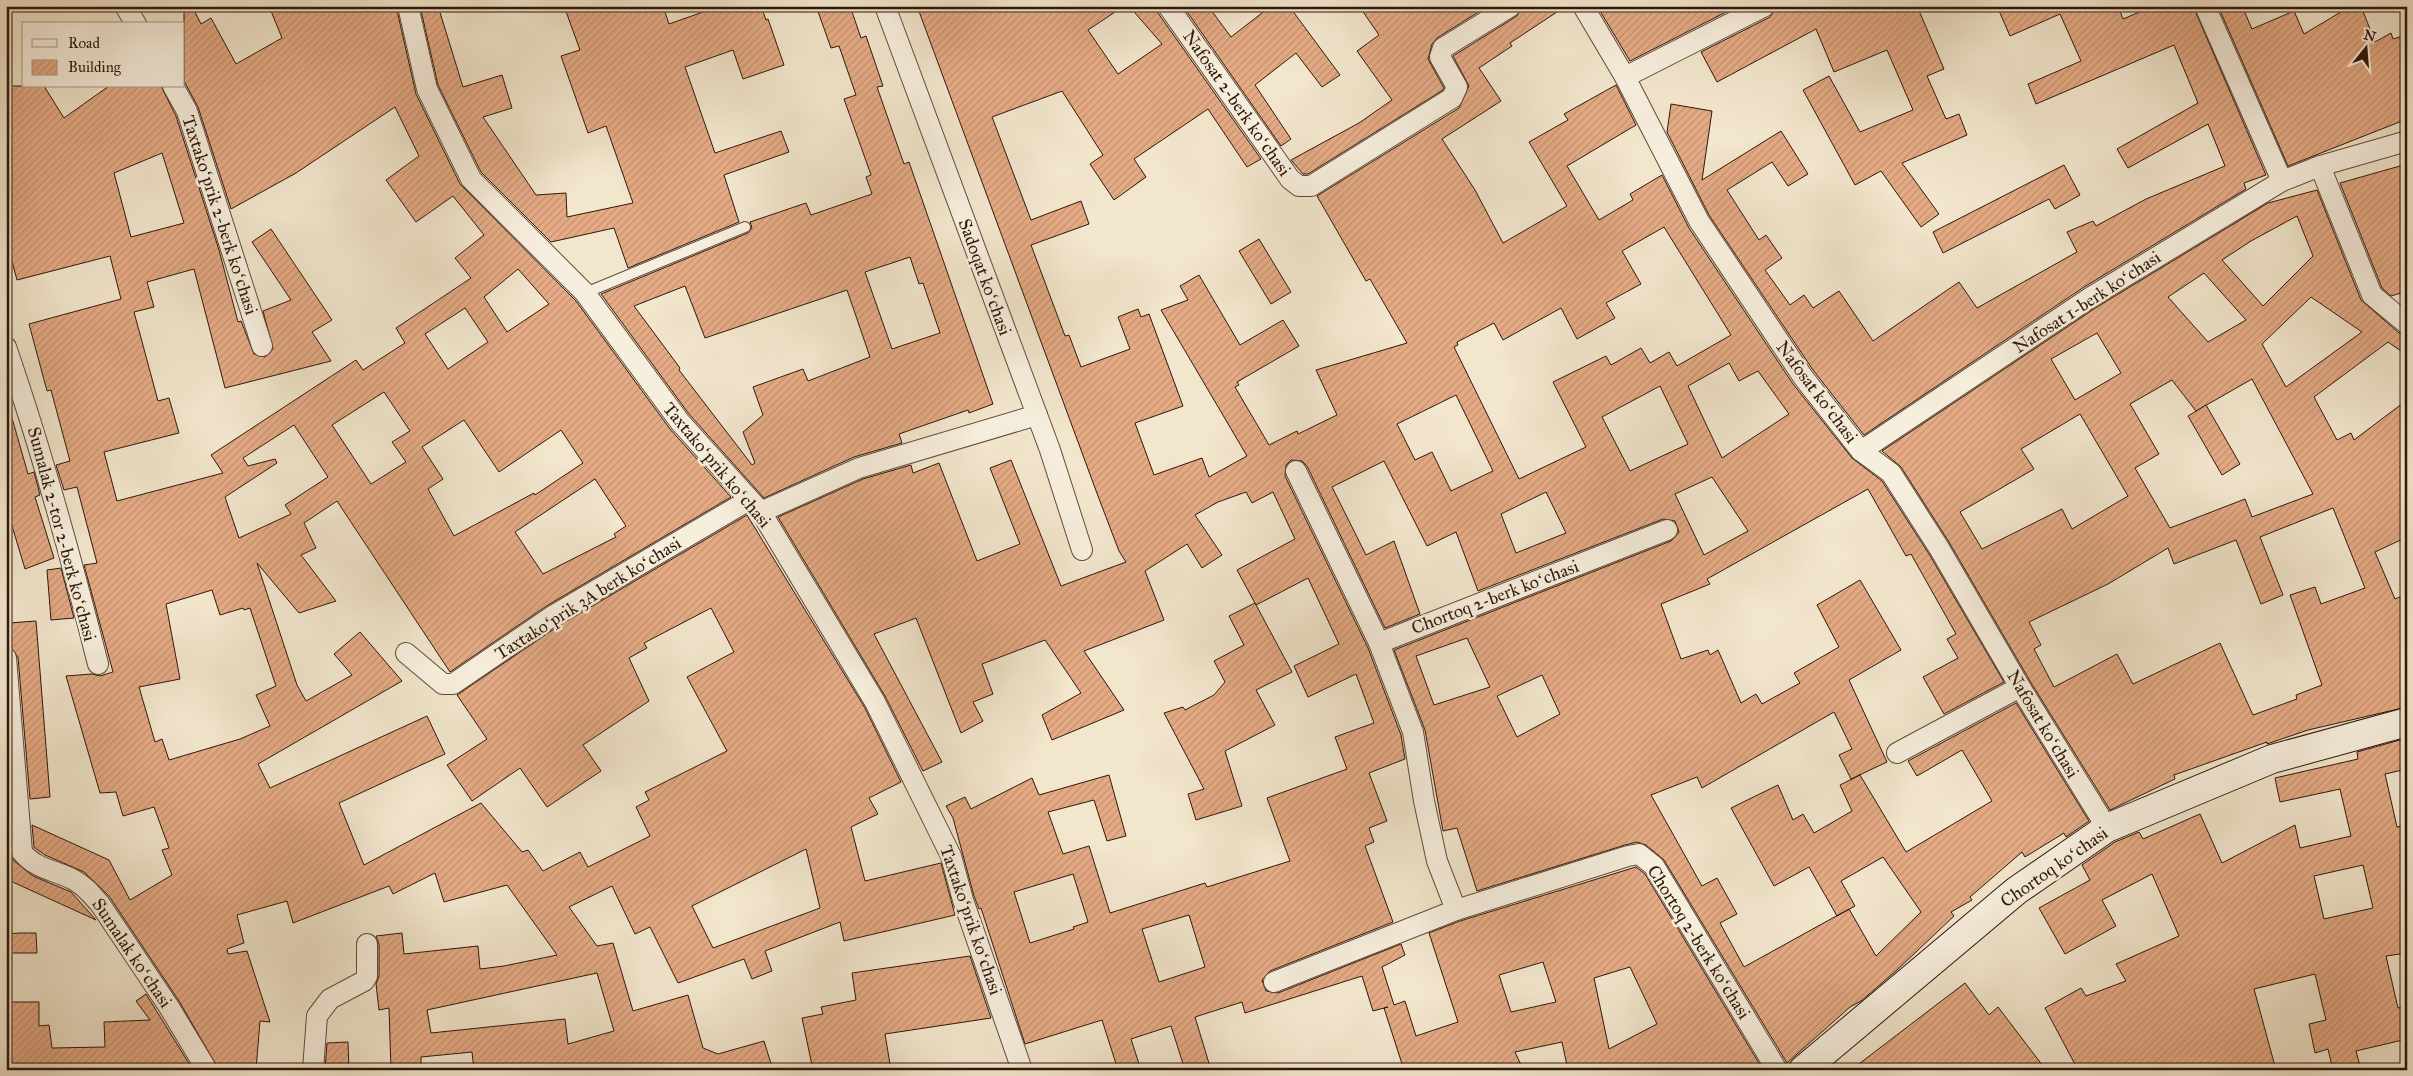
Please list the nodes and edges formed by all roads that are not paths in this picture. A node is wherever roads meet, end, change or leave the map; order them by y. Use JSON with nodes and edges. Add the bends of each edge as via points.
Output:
{"nodes":[{"id":1,"x":125,"y":6,"type":"edge"},
{"id":2,"x":408,"y":6,"type":"edge"},
{"id":3,"x":885,"y":6,"type":"edge"},
{"id":4,"x":1168,"y":6,"type":"edge"},
{"id":5,"x":1511,"y":6,"type":"edge"},
{"id":6,"x":1583,"y":6,"type":"edge"},
{"id":7,"x":1765,"y":6,"type":"edge"},
{"id":8,"x":2205,"y":6,"type":"edge"},
{"id":9,"x":135,"y":22,"type":"edge"},
{"id":10,"x":1625,"y":77,"type":"junction"},
{"id":11,"x":174,"y":88,"type":"edge"},
{"id":12,"x":2407,"y":141,"type":"edge"},
{"id":13,"x":2320,"y":166,"type":"junction"},
{"id":14,"x":2282,"y":182,"type":"junction"},
{"id":15,"x":744,"y":227,"type":"dead end"},
{"id":16,"x":585,"y":293,"type":"junction"},
{"id":17,"x":2407,"y":324,"type":"edge"},
{"id":18,"x":262,"y":346,"type":"dead end"},
{"id":19,"x":6,"y":347,"type":"edge"},
{"id":20,"x":1037,"y":415,"type":"junction"},
{"id":21,"x":1861,"y":451,"type":"junction"},
{"id":22,"x":1296,"y":471,"type":"dead end"},
{"id":23,"x":755,"y":506,"type":"junction"},
{"id":24,"x":1667,"y":530,"type":"dead end"},
{"id":25,"x":1082,"y":550,"type":"dead end"},
{"id":26,"x":1379,"y":643,"type":"junction"},
{"id":27,"x":406,"y":654,"type":"dead end"},
{"id":28,"x":6,"y":658,"type":"edge"},
{"id":29,"x":98,"y":664,"type":"dead end"},
{"id":30,"x":2020,"y":687,"type":"junction"},
{"id":31,"x":2407,"y":722,"type":"edge"},
{"id":32,"x":1897,"y":753,"type":"dead end"},
{"id":33,"x":2106,"y":828,"type":"junction"},
{"id":34,"x":1456,"y":910,"type":"junction"},
{"id":35,"x":367,"y":944,"type":"dead end"},
{"id":36,"x":1274,"y":982,"type":"dead end"},
{"id":37,"x":207,"y":1070,"type":"edge"},
{"id":38,"x":313,"y":1070,"type":"edge"},
{"id":39,"x":1022,"y":1070,"type":"edge"},
{"id":40,"x":1777,"y":1070,"type":"edge"},
{"id":41,"x":1802,"y":1070,"type":"edge"}],
"edges":[{"from":1,"to":9,"type":"street"},
{"from":2,"to":16,"type":"street","name":"Taxtakoʻprik koʻchasi","via":[[427,89],[471,179]]},
{"from":3,"to":20,"type":"street","name":"Sadoqat koʻchasi"},
{"from":4,"to":5,"type":"street","name":"Nafosat 2-berk koʻchasi","via":[[1290,179],[1299,186],[1311,186],[1452,98],[1457,87],[1440,57],[1443,48]]},
{"from":6,"to":10,"type":"street"},
{"from":7,"to":10,"type":"street"},
{"from":8,"to":14,"type":"street"},
{"from":10,"to":21,"type":"street","name":"Nafosat koʻchasi","via":[[1698,221],[1803,377]]},
{"from":11,"to":18,"type":"street","name":"Taxtakoʻprik 2-berk koʻchasi","via":[[187,111]]},
{"from":12,"to":13,"type":"street","name":"Nafosat 1-berk koʻchasi"},
{"from":13,"to":14,"type":"street","name":"Nafosat 1-berk koʻchasi"},
{"from":13,"to":17,"type":"street","via":[[2372,294]]},
{"from":14,"to":21,"type":"street","name":"Nafosat 1-berk koʻchasi","via":[[2091,297]]},
{"from":15,"to":16,"type":"lane"},
{"from":16,"to":23,"type":"street","name":"Taxtakoʻprik koʻchasi","via":[[680,422]]},
{"from":19,"to":29,"type":"street","name":"Sumalak 2-tor 2-berk koʻchasi","via":[[74,569]]},
{"from":20,"to":23,"type":"street","name":"Taxtakoʻprik 3A berk koʻchasi","via":[[859,468]]},
{"from":20,"to":25,"type":"street","name":"Sadoqat koʻchasi"},
{"from":21,"to":30,"type":"street","name":"Nafosat koʻchasi","via":[[1891,473]]},
{"from":22,"to":26,"type":"street"},
{"from":23,"to":27,"type":"street","name":"Taxtakoʻprik 3A berk koʻchasi","via":[[554,615],[453,684],[443,684]]},
{"from":23,"to":39,"type":"street","name":"Taxtakoʻprik koʻchasi","via":[[875,702],[951,856]]},
{"from":24,"to":26,"type":"street","name":"Chortoq 2-berk koʻchasi"},
{"from":26,"to":34,"type":"street","via":[[1413,732],[1438,860]]},
{"from":28,"to":37,"type":"street","name":"Sumalak koʻchasi","via":[[22,852],[34,864],[74,880],[100,904]]},
{"from":30,"to":32,"type":"street"},
{"from":30,"to":33,"type":"street","name":"Nafosat koʻchasi"},
{"from":31,"to":33,"type":"main road","name":"Chortoq koʻchasi","via":[[2272,759]]},
{"from":33,"to":41,"type":"main road","name":"Chortoq koʻchasi","via":[[2016,891]]},
{"from":34,"to":36,"type":"street","name":"Chortoq 2-berk koʻchasi"},
{"from":34,"to":40,"type":"street","name":"Chortoq 2-berk koʻchasi","via":[[1639,854],[1654,866]]},
{"from":35,"to":38,"type":"street","via":[[367,976],[364,981],[330,999],[317,1016]]}]}
